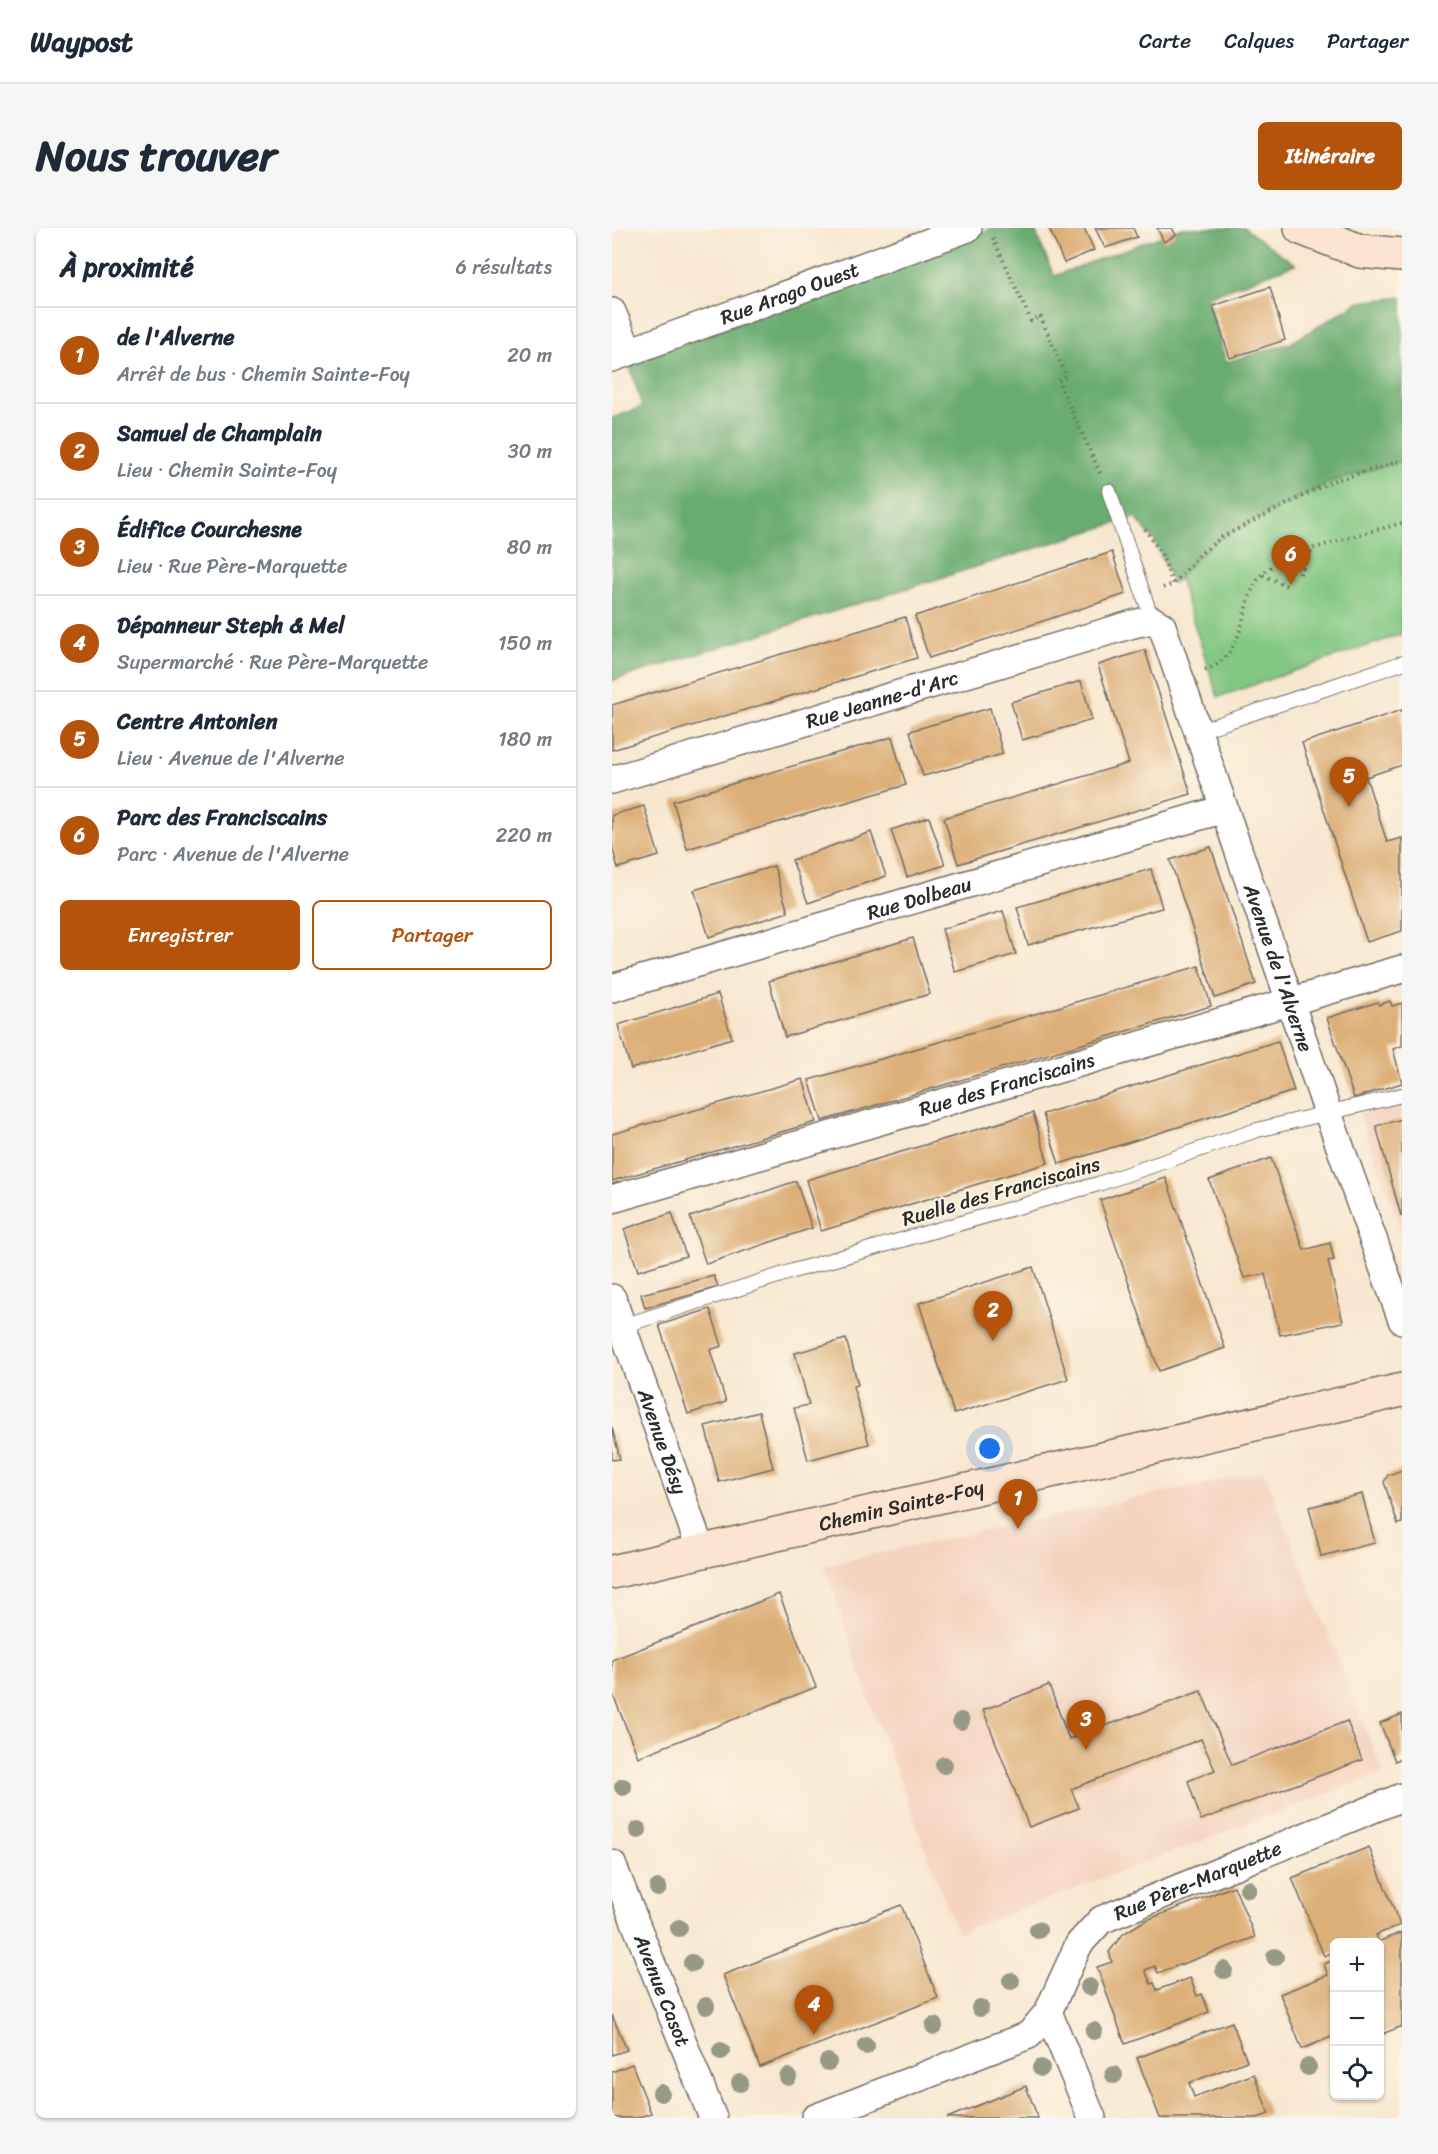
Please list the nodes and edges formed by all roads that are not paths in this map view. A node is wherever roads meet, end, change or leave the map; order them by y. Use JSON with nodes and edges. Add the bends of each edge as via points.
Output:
{"nodes":[{"id":1,"x":1301,"y":228,"type":"edge"},
{"id":2,"x":980,"y":232,"type":"edge"},
{"id":3,"x":1402,"y":255,"type":"edge"},
{"id":4,"x":612,"y":312,"type":"edge"},
{"id":5,"x":620,"y":355,"type":"edge"},
{"id":6,"x":1106,"y":485,"type":"road end"},
{"id":7,"x":1149,"y":608,"type":"junction"},
{"id":8,"x":1402,"y":663,"type":"edge"},
{"id":9,"x":1199,"y":731,"type":"junction"},
{"id":10,"x":612,"y":780,"type":"edge"},
{"id":11,"x":1224,"y":809,"type":"junction"},
{"id":12,"x":1402,"y":969,"type":"edge"},
{"id":13,"x":612,"y":988,"type":"edge"},
{"id":14,"x":1290,"y":1002,"type":"junction"},
{"id":15,"x":1402,"y":1095,"type":"edge"},
{"id":16,"x":1328,"y":1113,"type":"junction"},
{"id":17,"x":612,"y":1199,"type":"edge"},
{"id":18,"x":612,"y":1298,"type":"edge"},
{"id":19,"x":1402,"y":1320,"type":"edge"},
{"id":20,"x":617,"y":1328,"type":"edge"},
{"id":21,"x":1402,"y":1389,"type":"edge"},
{"id":22,"x":701,"y":1551,"type":"junction"},
{"id":23,"x":612,"y":1572,"type":"edge"},
{"id":24,"x":1402,"y":1797,"type":"edge"},
{"id":25,"x":612,"y":1864,"type":"edge"},
{"id":26,"x":1048,"y":2012,"type":"junction"},
{"id":27,"x":712,"y":2118,"type":"edge"},
{"id":28,"x":815,"y":2118,"type":"edge"},
{"id":29,"x":1092,"y":2118,"type":"edge"}],
"edges":[{"from":1,"to":3,"type":"main road","via":[[1360,251]]},
{"from":2,"to":5,"type":"street","name":"Rue Arago Ouest"},
{"from":4,"to":5,"type":"street"},
{"from":6,"to":7,"type":"lane"},
{"from":7,"to":9,"type":"street","name":"Avenue de l'Alverne","via":[[1162,626]]},
{"from":7,"to":10,"type":"street","name":"Rue Jeanne-d'Arc"},
{"from":8,"to":9,"type":"lane"},
{"from":9,"to":11,"type":"street","name":"Avenue de l'Alverne"},
{"from":11,"to":13,"type":"street","name":"Rue Dolbeau"},
{"from":11,"to":14,"type":"street","name":"Avenue de l'Alverne"},
{"from":12,"to":14,"type":"street","name":"Rue des Franciscains"},
{"from":14,"to":16,"type":"street","name":"Avenue de l'Alverne"},
{"from":14,"to":17,"type":"street","name":"Rue des Franciscains"},
{"from":15,"to":16,"type":"lane","name":"Ruelle des Franciscains"},
{"from":16,"to":19,"type":"street","name":"Avenue de l'Alverne"},
{"from":16,"to":20,"type":"lane","name":"Ruelle des Franciscains","via":[[1257,1130],[1098,1184],[793,1271]]},
{"from":18,"to":20,"type":"street","name":"Avenue Désy"},
{"from":20,"to":22,"type":"street","name":"Avenue Désy"},
{"from":21,"to":22,"type":"main road","name":"Chemin Sainte-Foy"},
{"from":22,"to":23,"type":"main road","name":"Chemin Sainte-Foy"},
{"from":24,"to":26,"type":"street","name":"Rue Père-Marquette","via":[[1101,1920],[1079,1944]]},
{"from":25,"to":27,"type":"street","name":"Avenue Casot"},
{"from":26,"to":28,"type":"street","name":"Rue Père-Marquette","via":[[1029,2036]]},
{"from":26,"to":29,"type":"street"}]}
